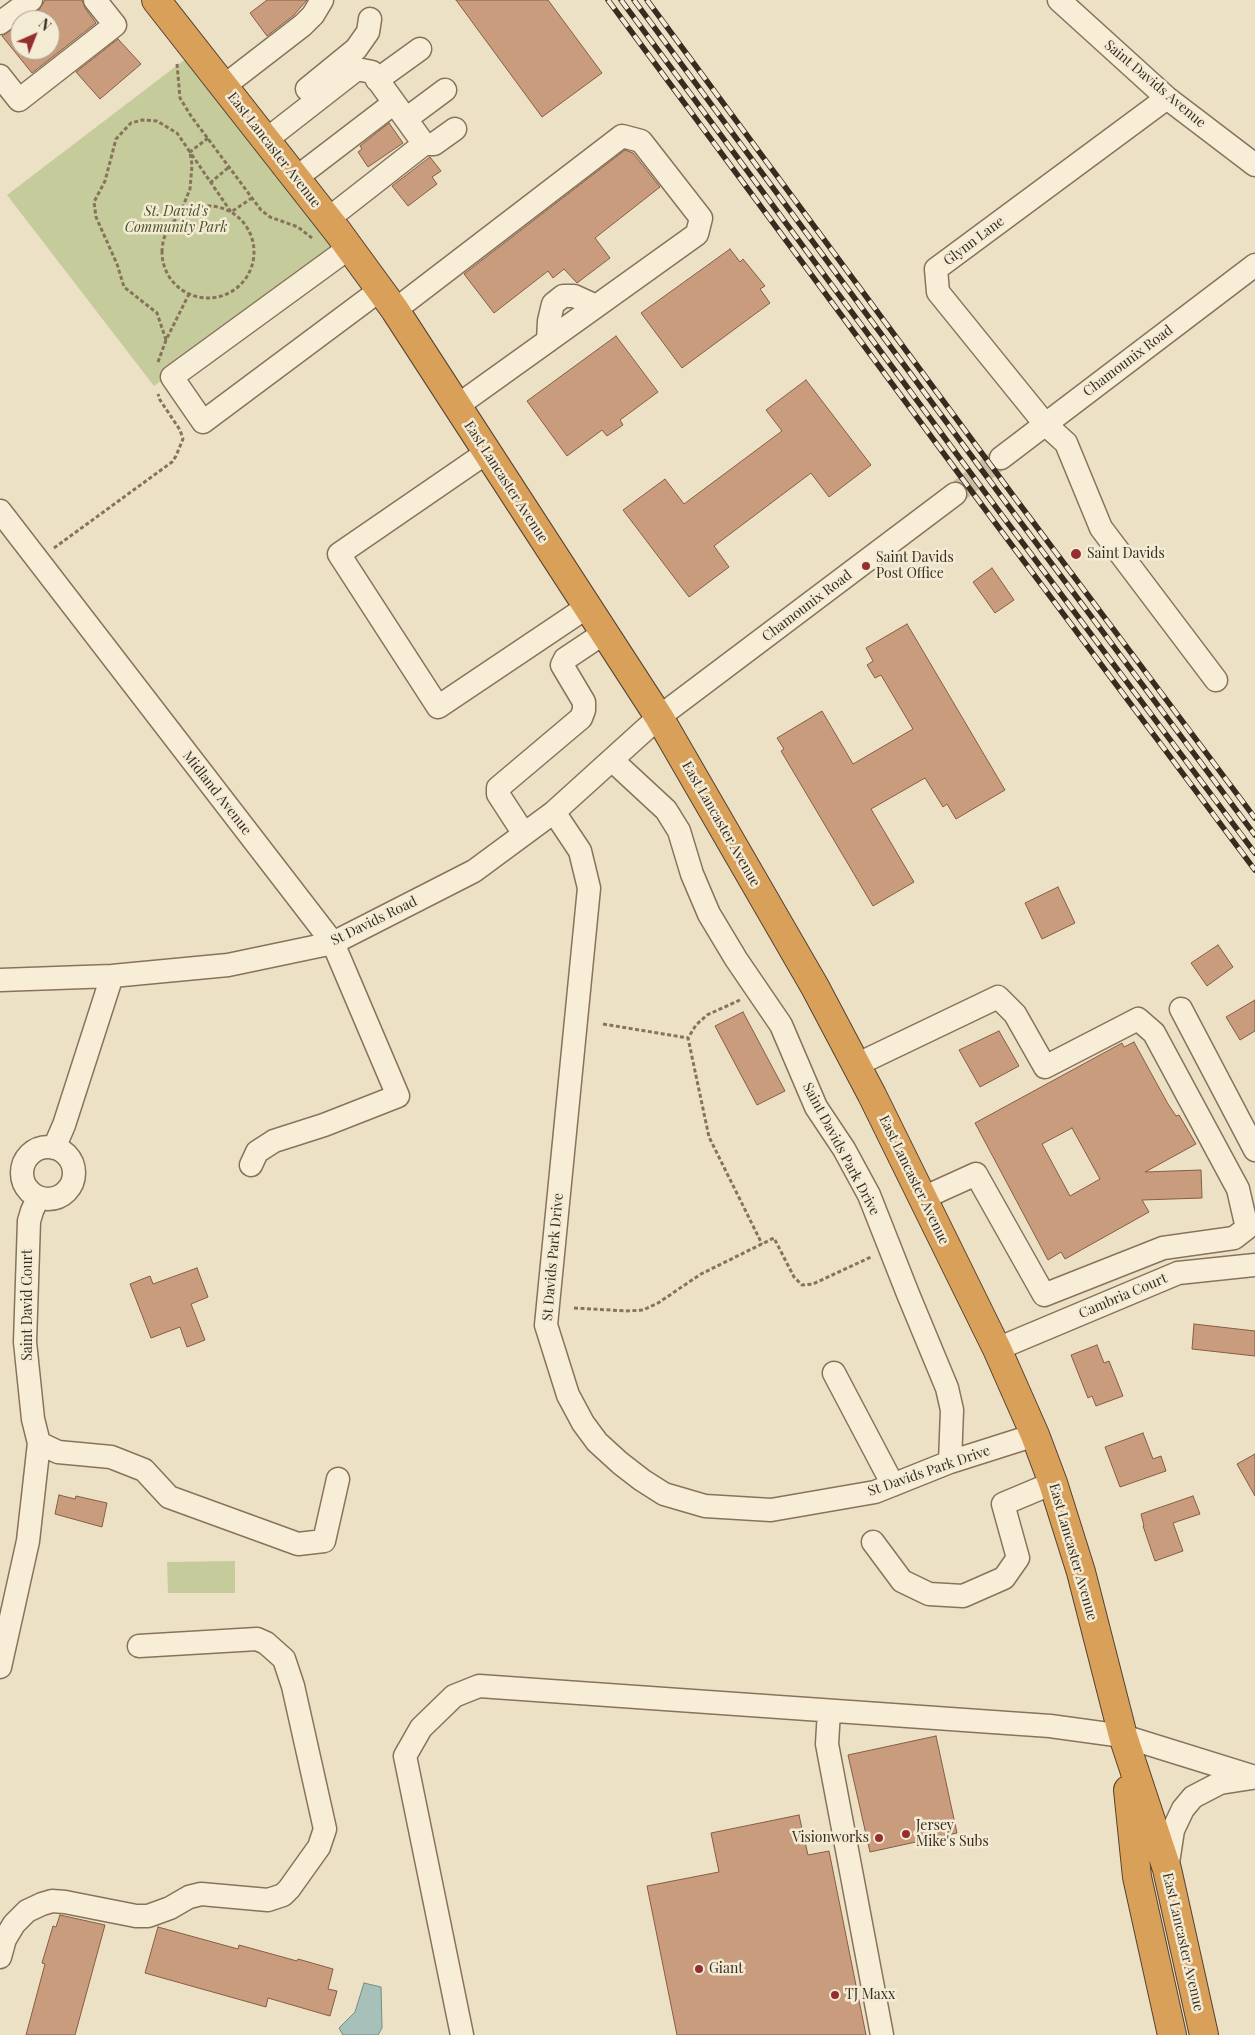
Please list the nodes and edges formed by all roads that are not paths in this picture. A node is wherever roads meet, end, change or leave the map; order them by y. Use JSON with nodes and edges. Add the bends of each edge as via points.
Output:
{"nodes":[{"id":1,"x":31,"y":0,"type":"edge"},
{"id":2,"x":95,"y":0,"type":"edge"},
{"id":3,"x":156,"y":0,"type":"edge"},
{"id":4,"x":322,"y":0,"type":"edge"},
{"id":5,"x":1059,"y":0,"type":"edge"},
{"id":6,"x":370,"y":19,"type":"dead end"},
{"id":7,"x":0,"y":23,"type":"edge"},
{"id":8,"x":420,"y":49,"type":"dead end"},
{"id":9,"x":0,"y":76,"type":"edge"},
{"id":10,"x":377,"y":80,"type":"junction"},
{"id":11,"x":224,"y":86,"type":"junction"},
{"id":12,"x":445,"y":90,"type":"dead end"},
{"id":13,"x":1167,"y":98,"type":"junction"},
{"id":14,"x":400,"y":111,"type":"junction"},
{"id":15,"x":455,"y":129,"type":"dead end"},
{"id":16,"x":262,"y":134,"type":"junction"},
{"id":17,"x":424,"y":144,"type":"junction"},
{"id":18,"x":1255,"y":165,"type":"edge"},
{"id":19,"x":296,"y":178,"type":"junction"},
{"id":20,"x":328,"y":219,"type":"junction"},
{"id":21,"x":342,"y":253,"type":"junction"},
{"id":22,"x":1255,"y":264,"type":"edge"},
{"id":23,"x":387,"y":300,"type":"junction"},
{"id":24,"x":457,"y":406,"type":"junction"},
{"id":25,"x":1045,"y":424,"type":"junction"},
{"id":26,"x":486,"y":453,"type":"junction"},
{"id":27,"x":1001,"y":458,"type":"tunnel mouth"},
{"id":28,"x":955,"y":494,"type":"tunnel mouth"},
{"id":29,"x":0,"y":511,"type":"edge"},
{"id":30,"x":587,"y":607,"type":"junction"},
{"id":31,"x":604,"y":633,"type":"junction"},
{"id":32,"x":1216,"y":680,"type":"dead end"},
{"id":33,"x":659,"y":717,"type":"junction"},
{"id":34,"x":612,"y":760,"type":"junction"},
{"id":35,"x":554,"y":812,"type":"junction"},
{"id":36,"x":524,"y":834,"type":"junction"},
{"id":37,"x":332,"y":943,"type":"junction"},
{"id":38,"x":112,"y":976,"type":"junction"},
{"id":39,"x":0,"y":980,"type":"edge"},
{"id":40,"x":1181,"y":1009,"type":"dead end"},
{"id":41,"x":856,"y":1065,"type":"junction"},
{"id":42,"x":54,"y":1148,"type":"junction"},
{"id":43,"x":1255,"y":1150,"type":"edge"},
{"id":44,"x":251,"y":1166,"type":"dead end"},
{"id":45,"x":38,"y":1198,"type":"junction"},
{"id":46,"x":923,"y":1198,"type":"junction"},
{"id":47,"x":1255,"y":1265,"type":"edge"},
{"id":48,"x":998,"y":1349,"type":"junction"},
{"id":49,"x":834,"y":1373,"type":"dead end"},
{"id":50,"x":1035,"y":1435,"type":"junction"},
{"id":51,"x":39,"y":1443,"type":"junction"},
{"id":52,"x":950,"y":1462,"type":"junction"},
{"id":53,"x":338,"y":1479,"type":"dead end"},
{"id":54,"x":1053,"y":1483,"type":"junction"},
{"id":55,"x":893,"y":1484,"type":"junction"},
{"id":56,"x":873,"y":1542,"type":"dead end"},
{"id":57,"x":139,"y":1646,"type":"dead end"},
{"id":58,"x":0,"y":1667,"type":"edge"},
{"id":59,"x":829,"y":1711,"type":"junction"},
{"id":60,"x":1123,"y":1736,"type":"junction"},
{"id":61,"x":1255,"y":1777,"type":"edge"},
{"id":62,"x":1166,"y":1869,"type":"junction"},
{"id":63,"x":0,"y":1957,"type":"edge"},
{"id":64,"x":462,"y":2035,"type":"edge"},
{"id":65,"x":882,"y":2035,"type":"edge"},
{"id":66,"x":1172,"y":2035,"type":"edge"},
{"id":67,"x":1204,"y":2035,"type":"edge"}],
"edges":[{"from":1,"to":7,"type":"street"},
{"from":2,"to":9,"type":"street","via":[[115,25],[19,100]]},
{"from":3,"to":11,"type":"highway","name":"East Lancaster Avenue"},
{"from":4,"to":11,"type":"street","via":[[303,25]]},
{"from":5,"to":13,"type":"street","name":"Saint Davids Avenue"},
{"from":6,"to":16,"type":"street","via":[[368,32],[356,48]]},
{"from":8,"to":10,"type":"street"},
{"from":10,"to":14,"type":"street"},
{"from":10,"to":16,"type":"street","via":[[372,72],[357,69]]},
{"from":11,"to":16,"type":"highway","name":"East Lancaster Avenue"},
{"from":12,"to":14,"type":"street"},
{"from":13,"to":18,"type":"street","name":"Saint Davids Avenue"},
{"from":13,"to":25,"type":"street","name":"Glynn Lane","via":[[936,269],[938,292]]},
{"from":14,"to":17,"type":"street"},
{"from":14,"to":19,"type":"street"},
{"from":15,"to":17,"type":"street","via":[[434,144]]},
{"from":16,"to":19,"type":"highway","name":"East Lancaster Avenue"},
{"from":17,"to":20,"type":"street"},
{"from":19,"to":20,"type":"highway","name":"East Lancaster Avenue"},
{"from":20,"to":21,"type":"highway","name":"East Lancaster Avenue"},
{"from":21,"to":23,"type":"highway","name":"East Lancaster Avenue"},
{"from":21,"to":23,"type":"street","via":[[172,377],[203,422]]},
{"from":22,"to":25,"type":"street","name":"Chamounix Road"},
{"from":23,"to":24,"type":"highway","name":"East Lancaster Avenue"},
{"from":23,"to":24,"type":"street","via":[[622,136],[642,141],[701,218],[697,234]]},
{"from":24,"to":26,"type":"highway","name":"East Lancaster Avenue"},
{"from":25,"to":27,"type":"street","name":"Chamounix Road"},
{"from":25,"to":32,"type":"street","via":[[1066,443],[1101,528]]},
{"from":26,"to":30,"type":"highway","name":"East Lancaster Avenue"},
{"from":26,"to":30,"type":"street","via":[[339,554],[438,707]]},
{"from":28,"to":33,"type":"street","name":"Chamounix Road"},
{"from":29,"to":37,"type":"street","name":"Midland Avenue"},
{"from":30,"to":31,"type":"highway","name":"East Lancaster Avenue"},
{"from":31,"to":33,"type":"highway","name":"East Lancaster Avenue"},
{"from":31,"to":36,"type":"street","via":[[562,665],[584,702],[581,718],[498,788],[498,794]]},
{"from":33,"to":34,"type":"street","name":"St Davids Road"},
{"from":33,"to":41,"type":"highway","name":"East Lancaster Avenue","via":[[815,987]]},
{"from":34,"to":35,"type":"street","name":"St Davids Road"},
{"from":34,"to":52,"type":"street","name":"Saint Davids Park Drive","via":[[666,810],[680,832],[692,874],[709,914],[782,1025],[816,1107],[844,1149],[869,1196],[947,1388],[952,1410]]},
{"from":35,"to":36,"type":"street","name":"St Davids Road"},
{"from":35,"to":55,"type":"street","name":"St Davids Park Drive","via":[[580,851],[590,888],[546,1326],[568,1395],[583,1424],[620,1464],[664,1494],[704,1506],[771,1510],[875,1492]]},
{"from":36,"to":37,"type":"street","name":"St Davids Road","via":[[474,871]]},
{"from":37,"to":38,"type":"street","name":"St Davids Road","via":[[228,966]]},
{"from":37,"to":44,"type":"street","name":"Midland Avenue","via":[[398,1096],[274,1141],[257,1152]]},
{"from":38,"to":39,"type":"street","name":"St Davids Road"},
{"from":38,"to":42,"type":"street"},
{"from":40,"to":43,"type":"street"},
{"from":41,"to":46,"type":"highway","name":"East Lancaster Avenue"},
{"from":41,"to":46,"type":"street","via":[[998,997],[1015,1014],[1045,1067],[1138,1019],[1154,1033],[1238,1189],[1247,1228],[1234,1238],[1163,1248],[1044,1294],[976,1174]]},
{"from":42,"to":45,"type":"street","via":[[34,1151],[22,1167],[24,1185]]},
{"from":42,"to":45,"type":"street","via":[[69,1157],[74,1180],[59,1198]]},
{"from":45,"to":51,"type":"street","name":"Saint David Court","via":[[30,1221],[25,1342],[33,1419]]},
{"from":46,"to":48,"type":"highway","name":"East Lancaster Avenue"},
{"from":47,"to":48,"type":"street","name":"Cambria Court","via":[[1178,1273]]},
{"from":48,"to":50,"type":"highway","name":"East Lancaster Avenue"},
{"from":49,"to":55,"type":"street"},
{"from":50,"to":52,"type":"street","name":"St Davids Park Drive"},
{"from":50,"to":54,"type":"highway","name":"East Lancaster Avenue"},
{"from":51,"to":53,"type":"street","via":[[58,1452],[111,1457],[144,1470],[169,1497],[298,1544],[324,1541]]},
{"from":51,"to":58,"type":"street","via":[[28,1541]]},
{"from":52,"to":55,"type":"street","name":"St Davids Park Drive"},
{"from":54,"to":56,"type":"street","via":[[1003,1504],[1018,1558],[1004,1578],[962,1596],[929,1594],[902,1580]]},
{"from":54,"to":60,"type":"highway","name":"East Lancaster Avenue","via":[[1081,1572]]},
{"from":57,"to":63,"type":"street","via":[[257,1639],[284,1659],[325,1829],[319,1847],[289,1888],[268,1900],[201,1894],[158,1913],[136,1916],[65,1902],[42,1904],[14,1924]]},
{"from":59,"to":60,"type":"street","via":[[1050,1726]]},
{"from":59,"to":64,"type":"street","via":[[479,1686],[454,1696],[421,1728],[405,1756]]},
{"from":59,"to":65,"type":"street","via":[[827,1744]]},
{"from":60,"to":61,"type":"street"},
{"from":60,"to":62,"type":"highway","name":"East Lancaster Avenue"},
{"from":60,"to":66,"type":"highway","name":"East Lancaster Avenue","via":[[1137,1877]]},
{"from":61,"to":62,"type":"street","via":[[1220,1784],[1193,1797],[1174,1830]]},
{"from":62,"to":67,"type":"highway","name":"East Lancaster Avenue"}]}
